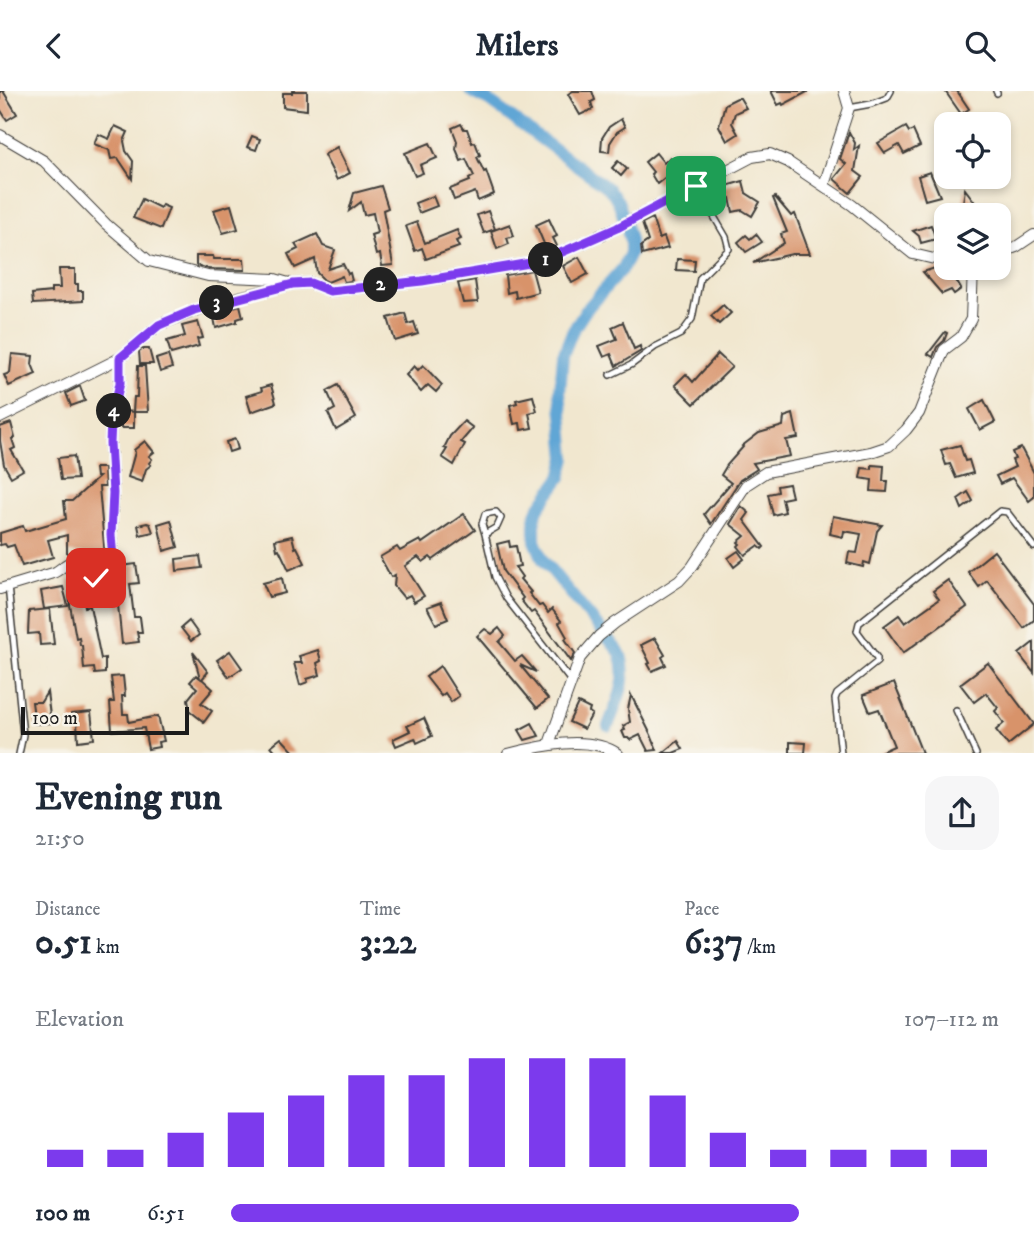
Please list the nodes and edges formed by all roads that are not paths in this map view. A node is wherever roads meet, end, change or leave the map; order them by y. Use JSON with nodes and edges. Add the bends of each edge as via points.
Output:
{"nodes":[{"id":1,"x":844,"y":91,"type":"edge"},
{"id":2,"x":891,"y":91,"type":"edge"},
{"id":3,"x":849,"y":108,"type":"junction"},
{"id":4,"x":0,"y":135,"type":"edge"},
{"id":5,"x":824,"y":185,"type":"junction"},
{"id":6,"x":696,"y":186,"type":"junction"},
{"id":7,"x":1034,"y":235,"type":"edge"},
{"id":8,"x":1011,"y":249,"type":"edge"},
{"id":9,"x":934,"y":259,"type":"edge"},
{"id":10,"x":972,"y":280,"type":"edge"},
{"id":11,"x":293,"y":284,"type":"junction"},
{"id":12,"x":120,"y":358,"type":"junction"},
{"id":13,"x":610,"y":375,"type":"dead end"},
{"id":14,"x":0,"y":418,"type":"edge"},
{"id":15,"x":485,"y":534,"type":"dead end"},
{"id":16,"x":1034,"y":548,"type":"edge"},
{"id":17,"x":4,"y":588,"type":"edge"},
{"id":18,"x":570,"y":680,"type":"junction"},
{"id":19,"x":956,"y":710,"type":"dead end"},
{"id":20,"x":549,"y":744,"type":"junction"},
{"id":21,"x":598,"y":748,"type":"edge"},
{"id":22,"x":616,"y":752,"type":"edge"},
{"id":23,"x":19,"y":753,"type":"edge"},
{"id":24,"x":512,"y":753,"type":"edge"},
{"id":25,"x":841,"y":753,"type":"edge"},
{"id":26,"x":976,"y":753,"type":"edge"}],
"edges":[{"from":1,"to":3,"type":"street"},
{"from":2,"to":3,"type":"lane","via":[[887,98]]},
{"from":3,"to":5,"type":"street"},
{"from":4,"to":11,"type":"street","via":[[44,161],[149,261],[208,276]]},
{"from":5,"to":6,"type":"street","via":[[770,154],[752,157]]},
{"from":5,"to":9,"type":"street","via":[[913,254]]},
{"from":6,"to":11,"type":"street","via":[[542,261],[330,291],[310,283]]},
{"from":6,"to":13,"type":"lane","via":[[729,249],[700,278],[692,319],[681,334]]},
{"from":7,"to":8,"type":"street"},
{"from":10,"to":18,"type":"street","via":[[971,319],[961,337],[944,350],[919,413],[889,446],[766,472],[746,485],[692,567],[599,636],[580,658]]},
{"from":11,"to":12,"type":"street","via":[[194,310],[159,325]]},
{"from":12,"to":14,"type":"street"},
{"from":12,"to":17,"type":"street","via":[[110,443],[114,570],[106,581],[100,581],[80,560]]},
{"from":15,"to":18,"type":"lane","via":[[495,577],[506,599]]},
{"from":16,"to":25,"type":"lane","via":[[1007,512],[1000,511],[859,623],[857,631],[877,662],[835,699]]},
{"from":17,"to":23,"type":"lane","via":[[23,735]]},
{"from":18,"to":20,"type":"street"},
{"from":19,"to":26,"type":"lane"},
{"from":20,"to":21,"type":"street"},
{"from":20,"to":24,"type":"street"},
{"from":21,"to":22,"type":"street"}]}
